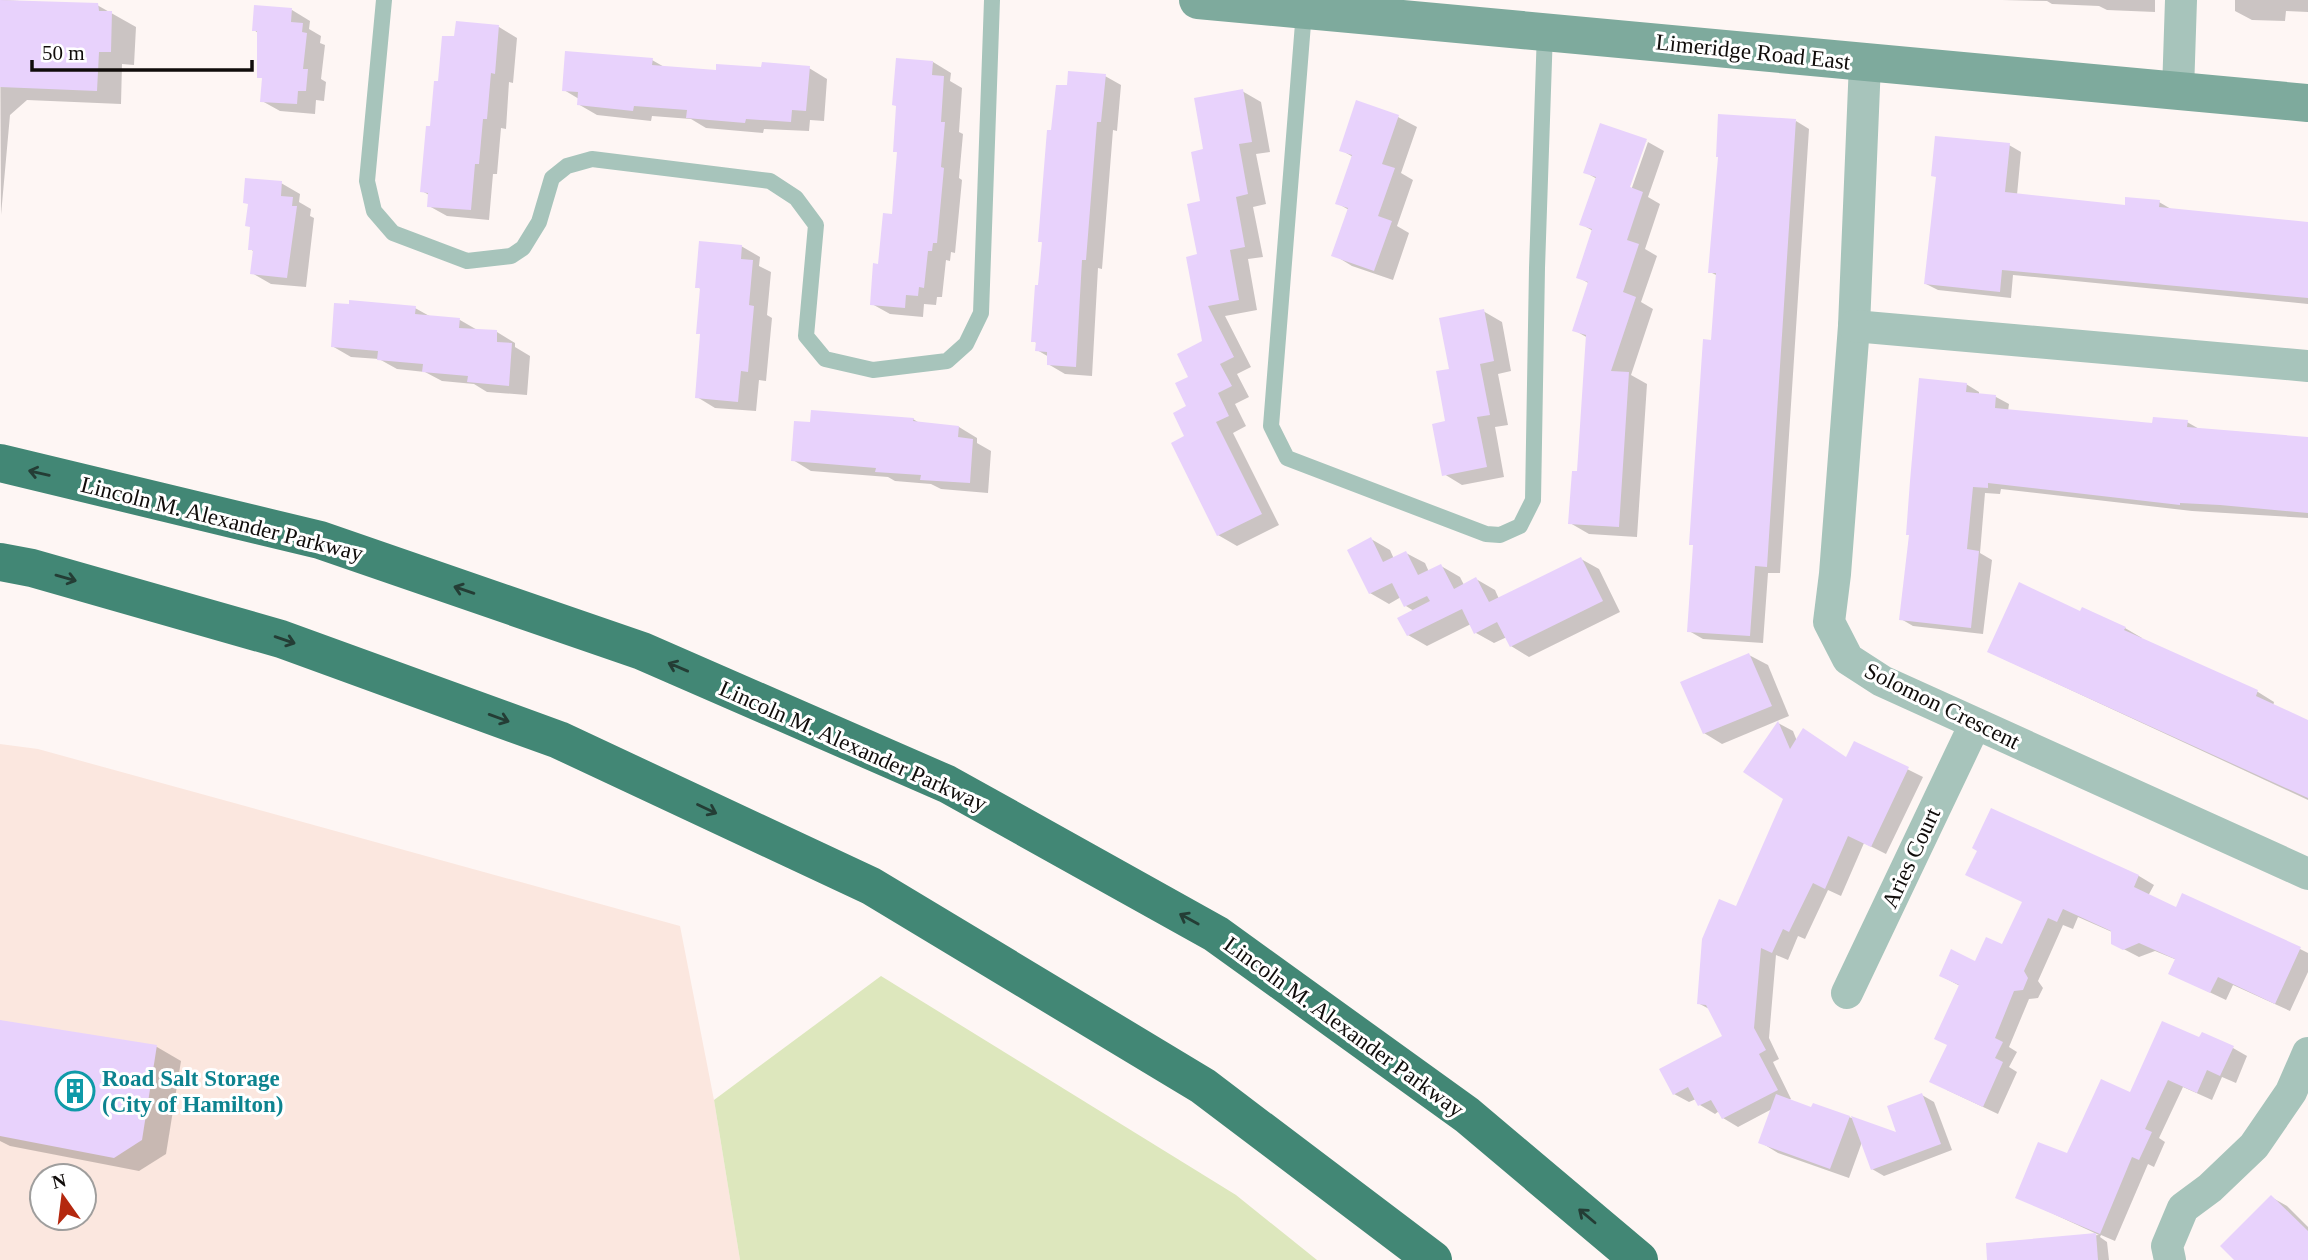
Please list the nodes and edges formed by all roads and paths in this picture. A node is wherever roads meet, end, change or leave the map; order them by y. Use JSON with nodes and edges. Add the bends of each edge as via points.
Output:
{"nodes":[{"id":1,"x":384,"y":0,"type":"edge"},
{"id":2,"x":992,"y":0,"type":"edge"},
{"id":3,"x":1198,"y":0,"type":"edge"},
{"id":4,"x":2180,"y":0,"type":"edge"},
{"id":5,"x":1399,"y":9,"type":"edge"},
{"id":6,"x":1304,"y":11,"type":"junction"},
{"id":7,"x":1545,"y":31,"type":"junction"},
{"id":8,"x":1865,"y":63,"type":"junction"},
{"id":9,"x":2178,"y":90,"type":"junction"},
{"id":10,"x":2308,"y":103,"type":"edge"},
{"id":11,"x":1854,"y":326,"type":"junction"},
{"id":12,"x":2308,"y":366,"type":"edge"},
{"id":13,"x":0,"y":463,"type":"edge"},
{"id":14,"x":0,"y":562,"type":"edge"},
{"id":15,"x":1975,"y":724,"type":"junction"},
{"id":16,"x":2308,"y":874,"type":"edge"},
{"id":17,"x":1847,"y":993,"type":"dead end"},
{"id":18,"x":2308,"y":1054,"type":"edge"},
{"id":19,"x":1433,"y":1260,"type":"edge"},
{"id":20,"x":1639,"y":1260,"type":"edge"},
{"id":21,"x":2170,"y":1260,"type":"edge"}],
"edges":[{"from":1,"to":2,"type":"lane","via":[[367,181],[374,211],[393,233],[467,261],[511,256],[523,248],[539,222],[552,178],[567,166],[592,159],[770,181],[796,198],[816,225],[806,336],[825,359],[873,370],[947,361],[966,344],[981,313]]},
{"from":3,"to":6,"type":"street","name":"Limeridge Road East"},
{"from":4,"to":9,"type":"street"},
{"from":5,"to":6,"type":"street","name":"Limeridge Road East"},
{"from":5,"to":7,"type":"street","name":"Limeridge Road East"},
{"from":6,"to":7,"type":"lane","via":[[1270,426],[1287,458],[1486,534],[1500,535],[1520,526],[1533,500]]},
{"from":7,"to":8,"type":"street","name":"Limeridge Road East"},
{"from":8,"to":9,"type":"street","name":"Limeridge Road East"},
{"from":8,"to":11,"type":"street","name":"Solomon Crescent"},
{"from":9,"to":10,"type":"street","name":"Limeridge Road East"},
{"from":11,"to":12,"type":"street"},
{"from":11,"to":15,"type":"street","name":"Solomon Crescent","via":[[1829,622],[1848,659],[1882,681]]},
{"from":20,"to":13,"type":"highway","name":"Lincoln M. Alexander Parkway","one_way":true,"via":[[1467,1115],[1216,934],[947,784],[642,651],[332,544]]},
{"from":14,"to":19,"type":"highway","one_way":true,"via":[[281,639],[559,740],[871,886],[1203,1086]]},
{"from":15,"to":16,"type":"street","name":"Solomon Crescent"},
{"from":15,"to":17,"type":"street","name":"Aries Court"},
{"from":18,"to":21,"type":"street","via":[[2291,1092],[2254,1146],[2183,1208],[2168,1246]]}]}
